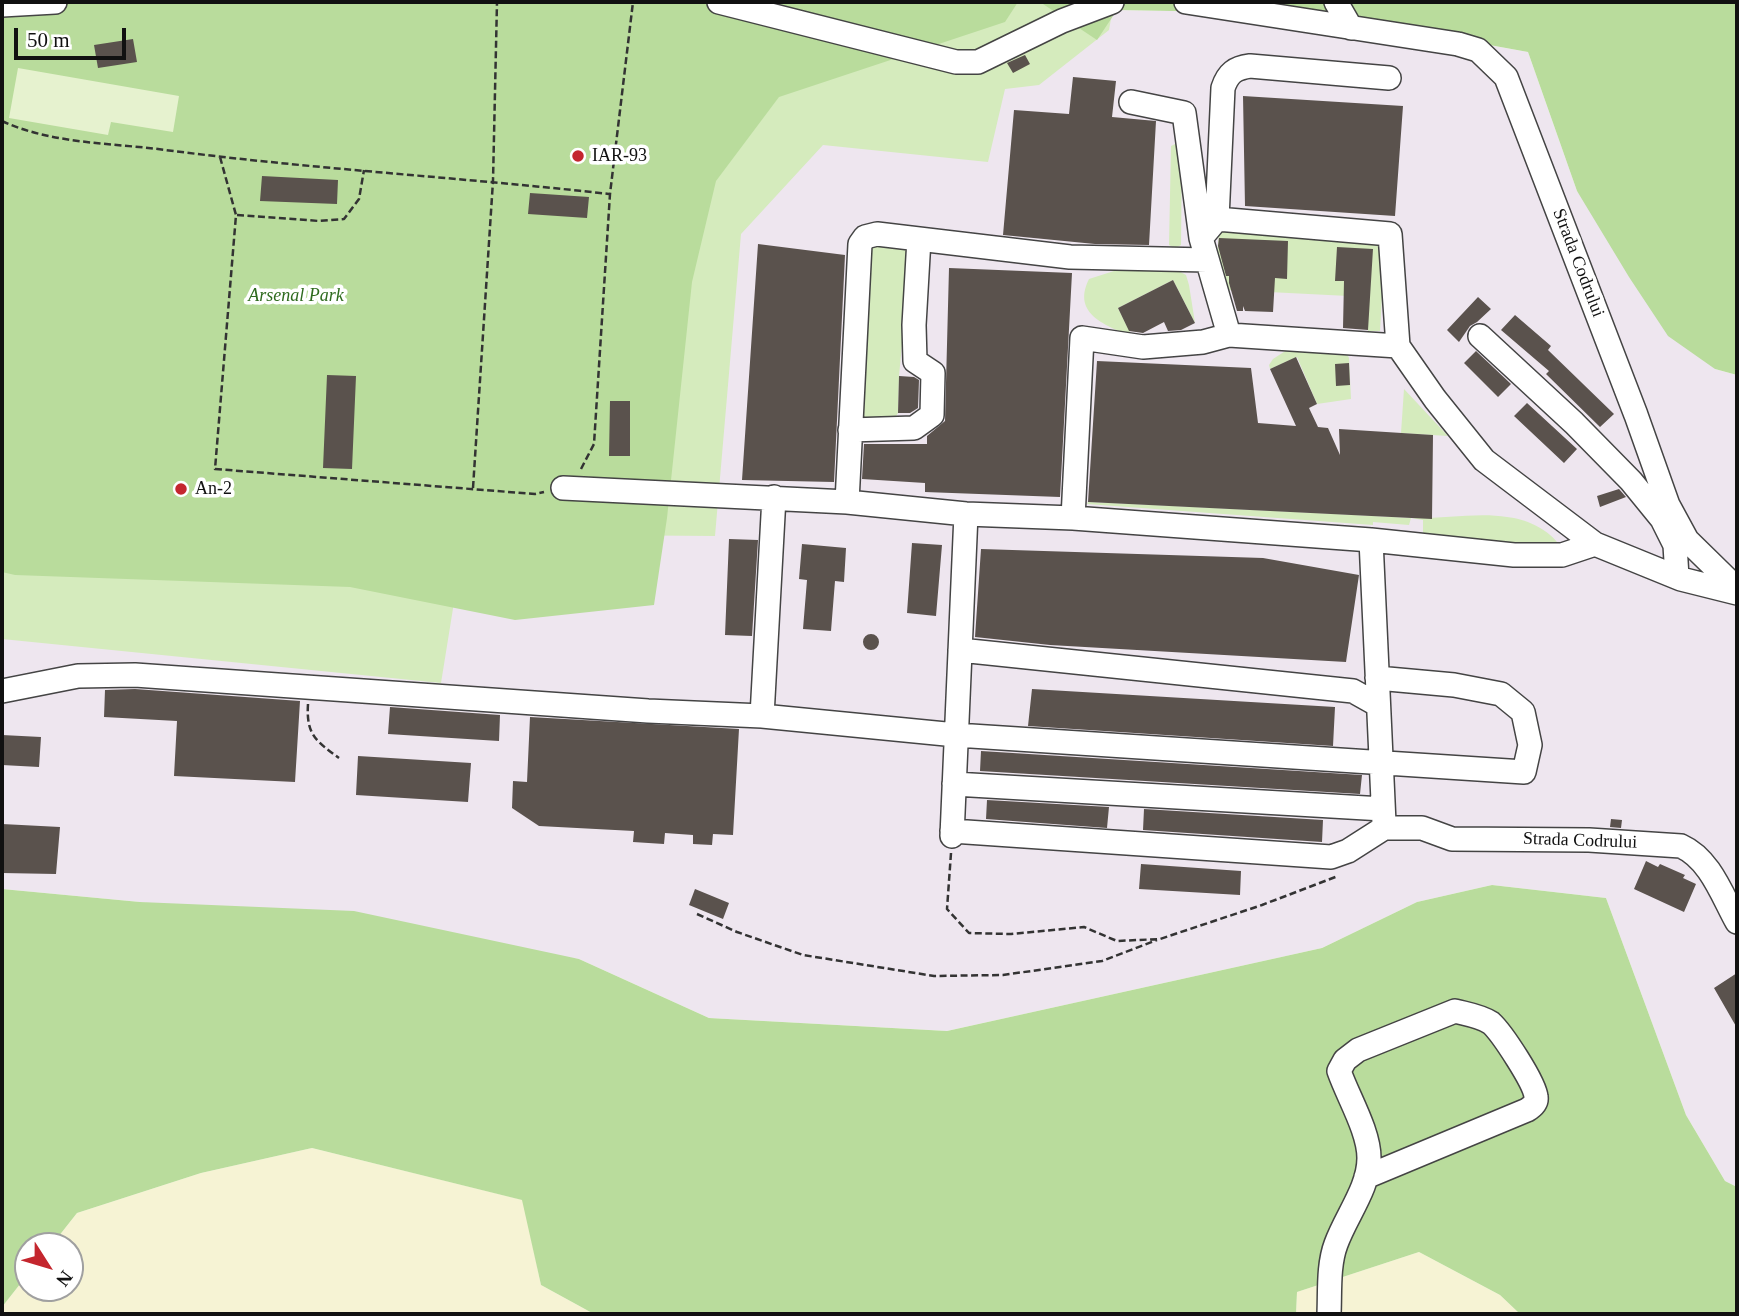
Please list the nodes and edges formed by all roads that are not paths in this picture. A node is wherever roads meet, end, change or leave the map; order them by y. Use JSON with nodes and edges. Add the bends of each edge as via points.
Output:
{"nodes":[{"id":1,"x":55,"y":2,"type":"edge"},
{"id":2,"x":719,"y":2,"type":"edge"},
{"id":3,"x":1112,"y":2,"type":"edge"},
{"id":4,"x":1186,"y":2,"type":"edge"},
{"id":5,"x":1336,"y":2,"type":"edge"},
{"id":6,"x":2,"y":5,"type":"edge"},
{"id":7,"x":1351,"y":28,"type":"junction"},
{"id":8,"x":1389,"y":78,"type":"dead end"},
{"id":9,"x":1131,"y":102,"type":"dead end"},
{"id":10,"x":1217,"y":219,"type":"junction"},
{"id":11,"x":919,"y":239,"type":"junction"},
{"id":12,"x":1204,"y":249,"type":"junction"},
{"id":13,"x":1229,"y":335,"type":"junction"},
{"id":14,"x":1479,"y":336,"type":"dead end"},
{"id":15,"x":1398,"y":346,"type":"junction"},
{"id":16,"x":850,"y":430,"type":"junction"},
{"id":17,"x":563,"y":488,"type":"road end"},
{"id":18,"x":774,"y":497,"type":"junction"},
{"id":19,"x":847,"y":502,"type":"junction"},
{"id":20,"x":966,"y":513,"type":"junction"},
{"id":21,"x":1073,"y":518,"type":"junction"},
{"id":22,"x":1371,"y":540,"type":"junction"},
{"id":23,"x":1595,"y":544,"type":"junction"},
{"id":24,"x":1677,"y":578,"type":"junction"},
{"id":25,"x":1737,"y":591,"type":"edge"},
{"id":26,"x":960,"y":650,"type":"junction"},
{"id":27,"x":1377,"y":678,"type":"junction"},
{"id":28,"x":2,"y":691,"type":"edge"},
{"id":29,"x":1378,"y":705,"type":"junction"},
{"id":30,"x":762,"y":716,"type":"junction"},
{"id":31,"x":956,"y":736,"type":"junction"},
{"id":32,"x":1381,"y":763,"type":"junction"},
{"id":33,"x":954,"y":784,"type":"junction"},
{"id":34,"x":1384,"y":819,"type":"junction"},
{"id":35,"x":1737,"y":922,"type":"edge"},
{"id":36,"x":1366,"y":1177,"type":"junction"},
{"id":37,"x":1329,"y":1314,"type":"edge"}],
"edges":[{"from":1,"to":6,"type":"street"},
{"from":2,"to":3,"type":"street","via":[[956,62],[978,62]]},
{"from":4,"to":7,"type":"street","name":"Strada Codrului"},
{"from":5,"to":7,"type":"street"},
{"from":7,"to":25,"type":"street","name":"Strada Codrului","via":[[1478,50],[1506,77],[1668,505],[1687,540]]},
{"from":8,"to":10,"type":"street","via":[[1250,66],[1227,75]]},
{"from":9,"to":12,"type":"street","via":[[1184,113]]},
{"from":10,"to":12,"type":"street"},
{"from":10,"to":15,"type":"street","via":[[1390,234]]},
{"from":11,"to":12,"type":"street","via":[[1070,257]]},
{"from":11,"to":16,"type":"street","via":[[877,234],[860,244]]},
{"from":11,"to":16,"type":"street","via":[[915,361],[933,373],[932,415],[914,428]]},
{"from":12,"to":13,"type":"street"},
{"from":13,"to":15,"type":"street"},
{"from":13,"to":21,"type":"street","via":[[1203,342],[1143,346],[1082,338]]},
{"from":14,"to":24,"type":"street","via":[[1631,481],[1662,519],[1675,545]]},
{"from":15,"to":23,"type":"street","via":[[1484,460]]},
{"from":16,"to":19,"type":"street"},
{"from":17,"to":18,"type":"street"},
{"from":18,"to":19,"type":"street"},
{"from":18,"to":30,"type":"street"},
{"from":19,"to":20,"type":"street"},
{"from":20,"to":21,"type":"street"},
{"from":20,"to":26,"type":"street"},
{"from":21,"to":22,"type":"street"},
{"from":22,"to":23,"type":"street","via":[[1514,555],[1562,555]]},
{"from":22,"to":27,"type":"street"},
{"from":23,"to":24,"type":"street"},
{"from":24,"to":25,"type":"street"},
{"from":26,"to":29,"type":"street","via":[[1353,691]]},
{"from":26,"to":31,"type":"street"},
{"from":27,"to":29,"type":"street"},
{"from":27,"to":32,"type":"street","via":[[1500,694],[1523,712],[1530,744],[1524,772]]},
{"from":28,"to":30,"type":"street","via":[[78,677],[135,675]]},
{"from":29,"to":32,"type":"street"},
{"from":30,"to":31,"type":"street"},
{"from":31,"to":32,"type":"street"},
{"from":31,"to":33,"type":"street"},
{"from":32,"to":34,"type":"street"},
{"from":33,"to":34,"type":"street","name":"Strada Codrului"},
{"from":33,"to":34,"type":"street","via":[[952,833],[1331,857],[1348,851]]},
{"from":34,"to":35,"type":"street","name":"Strada Codrului","via":[[1452,839],[1681,846],[1703,862]]},
{"from":36,"to":36,"type":"street","via":[[1535,1104],[1528,1078],[1490,1023],[1455,1011],[1358,1050],[1345,1060],[1339,1071],[1367,1146]]},
{"from":36,"to":37,"type":"street","via":[[1335,1246]]}]}
